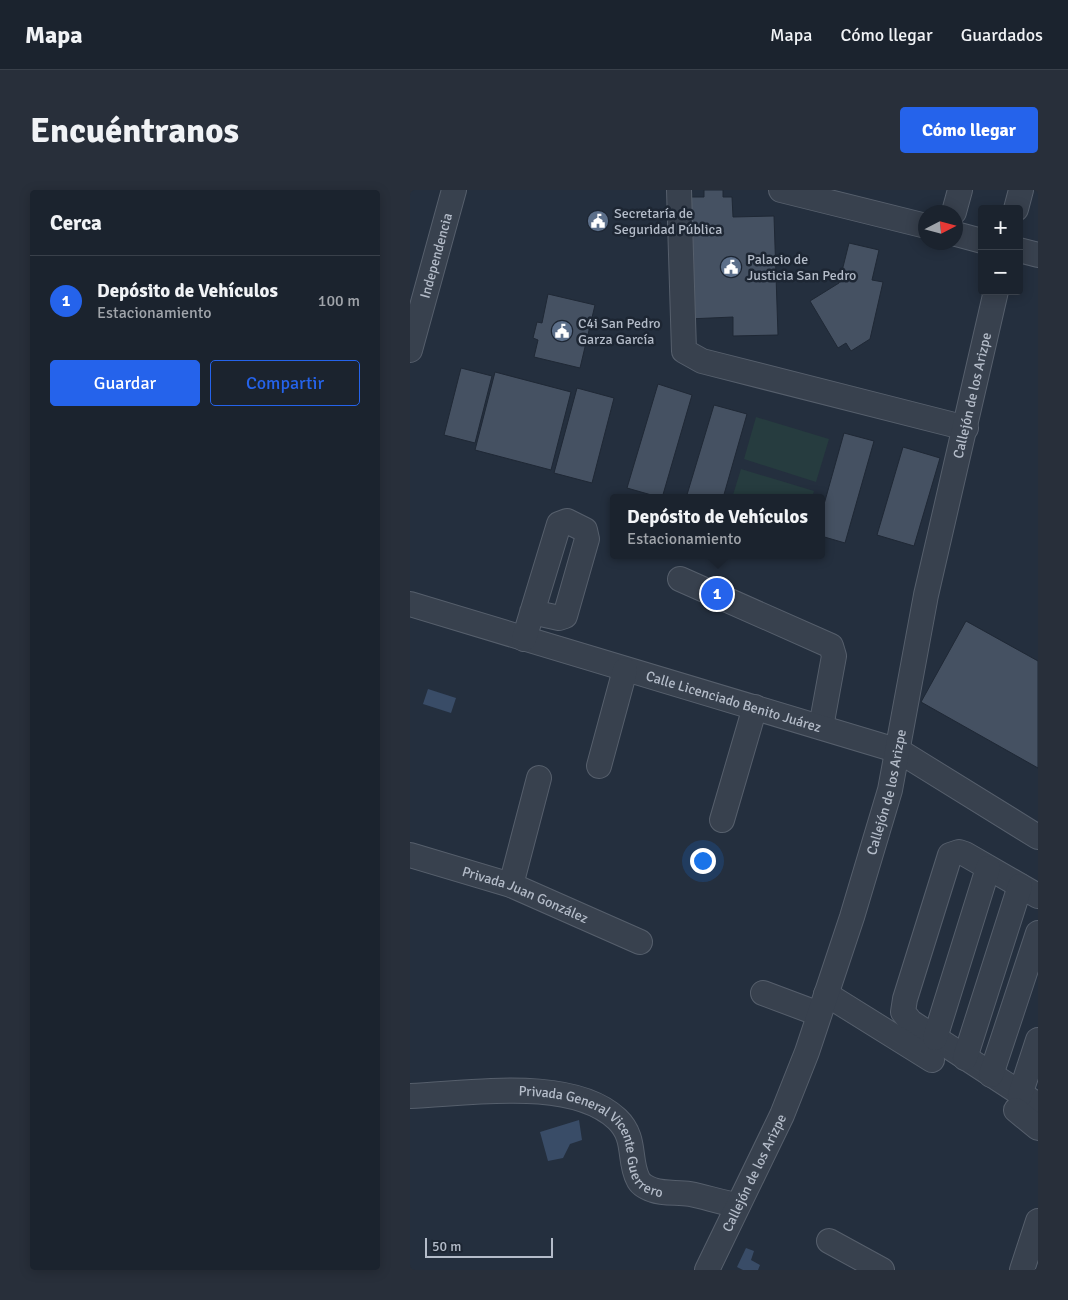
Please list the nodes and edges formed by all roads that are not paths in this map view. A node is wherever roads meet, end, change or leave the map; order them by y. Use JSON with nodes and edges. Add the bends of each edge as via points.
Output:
{"nodes":[{"id":1,"x":454,"y":190,"type":"edge"},
{"id":2,"x":679,"y":190,"type":"edge"},
{"id":3,"x":781,"y":190,"type":"edge"},
{"id":4,"x":960,"y":190,"type":"edge"},
{"id":5,"x":1021,"y":190,"type":"edge"},
{"id":6,"x":956,"y":205,"type":"edge"},
{"id":7,"x":1017,"y":205,"type":"edge"},
{"id":8,"x":918,"y":224,"type":"edge"},
{"id":9,"x":963,"y":236,"type":"edge"},
{"id":10,"x":978,"y":240,"type":"edge"},
{"id":11,"x":1023,"y":251,"type":"edge"},
{"id":12,"x":1038,"y":255,"type":"edge"},
{"id":13,"x":995,"y":295,"type":"edge"},
{"id":14,"x":411,"y":343,"type":"edge"},
{"id":15,"x":966,"y":428,"type":"junction"},
{"id":16,"x":680,"y":579,"type":"dead end"},
{"id":17,"x":410,"y":604,"type":"edge"},
{"id":18,"x":532,"y":612,"type":"dead end"},
{"id":19,"x":524,"y":639,"type":"junction"},
{"id":20,"x":625,"y":670,"type":"junction"},
{"id":21,"x":755,"y":707,"type":"junction"},
{"id":22,"x":821,"y":727,"type":"junction"},
{"id":23,"x":899,"y":751,"type":"junction"},
{"id":24,"x":599,"y":766,"type":"dead end"},
{"id":25,"x":539,"y":778,"type":"dead end"},
{"id":26,"x":722,"y":820,"type":"dead end"},
{"id":27,"x":1038,"y":837,"type":"edge"},
{"id":28,"x":410,"y":855,"type":"edge"},
{"id":29,"x":988,"y":868,"type":"junction"},
{"id":30,"x":511,"y":885,"type":"junction"},
{"id":31,"x":1029,"y":891,"type":"edge"},
{"id":32,"x":1038,"y":933,"type":"edge"},
{"id":33,"x":640,"y":942,"type":"dead end"},
{"id":34,"x":763,"y":993,"type":"dead end"},
{"id":35,"x":822,"y":1004,"type":"junction"},
{"id":36,"x":1038,"y":1040,"type":"edge"},
{"id":37,"x":933,"y":1049,"type":"junction"},
{"id":38,"x":965,"y":1058,"type":"junction"},
{"id":39,"x":991,"y":1075,"type":"junction"},
{"id":40,"x":410,"y":1096,"type":"edge"},
{"id":41,"x":1025,"y":1103,"type":"edge"},
{"id":42,"x":1038,"y":1128,"type":"edge"},
{"id":43,"x":738,"y":1205,"type":"junction"},
{"id":44,"x":1038,"y":1221,"type":"edge"},
{"id":45,"x":829,"y":1241,"type":"dead end"},
{"id":46,"x":707,"y":1270,"type":"edge"},
{"id":47,"x":882,"y":1270,"type":"edge"},
{"id":48,"x":1022,"y":1270,"type":"edge"}],
"edges":[{"from":1,"to":14,"type":"street","name":"Independencia"},
{"from":2,"to":15,"type":"street","via":[[684,351],[702,361]]},
{"from":3,"to":8,"type":"street"},
{"from":4,"to":6,"type":"street"},
{"from":5,"to":7,"type":"street"},
{"from":9,"to":10,"type":"street"},
{"from":11,"to":12,"type":"street"},
{"from":13,"to":15,"type":"street","name":"Callejón de los Arizpe"},
{"from":15,"to":23,"type":"street","name":"Callejón de los Arizpe","via":[[926,595]]},
{"from":16,"to":22,"type":"street","via":[[831,646],[834,656]]},
{"from":17,"to":19,"type":"street","name":"Calle Licenciado Benito Juárez"},
{"from":18,"to":19,"type":"street"},
{"from":19,"to":20,"type":"street","name":"Calle Licenciado Benito Juárez"},
{"from":20,"to":21,"type":"street","name":"Calle Licenciado Benito Juárez"},
{"from":20,"to":24,"type":"street"},
{"from":21,"to":22,"type":"street","name":"Calle Licenciado Benito Juárez"},
{"from":21,"to":26,"type":"street"},
{"from":22,"to":23,"type":"street","name":"Calle Licenciado Benito Juárez"},
{"from":23,"to":27,"type":"street","name":"Calle Licenciado Benito Juárez"},
{"from":23,"to":35,"type":"street","name":"Callejón de los Arizpe","via":[[855,908]]},
{"from":25,"to":30,"type":"street"},
{"from":28,"to":30,"type":"street","name":"Privada Juan González"},
{"from":29,"to":31,"type":"street"},
{"from":29,"to":37,"type":"street"},
{"from":29,"to":37,"type":"street","via":[[960,852],[947,861],[904,1006],[906,1018]]},
{"from":30,"to":33,"type":"street","name":"Privada Juan González"},
{"from":31,"to":38,"type":"street"},
{"from":32,"to":39,"type":"street"},
{"from":34,"to":35,"type":"street"},
{"from":35,"to":37,"type":"street"},
{"from":35,"to":43,"type":"street","name":"Callejón de los Arizpe","via":[[782,1115]]},
{"from":36,"to":41,"type":"street"},
{"from":37,"to":38,"type":"street"},
{"from":38,"to":39,"type":"street"},
{"from":39,"to":41,"type":"street"},
{"from":40,"to":43,"type":"street","name":"Privada General Vicente Guerrero","via":[[522,1092],[586,1100],[617,1119],[627,1134],[638,1179],[645,1187]]},
{"from":41,"to":42,"type":"street"},
{"from":43,"to":46,"type":"street","name":"Callejón de los Arizpe"},
{"from":44,"to":48,"type":"street"},
{"from":45,"to":47,"type":"street"}]}
